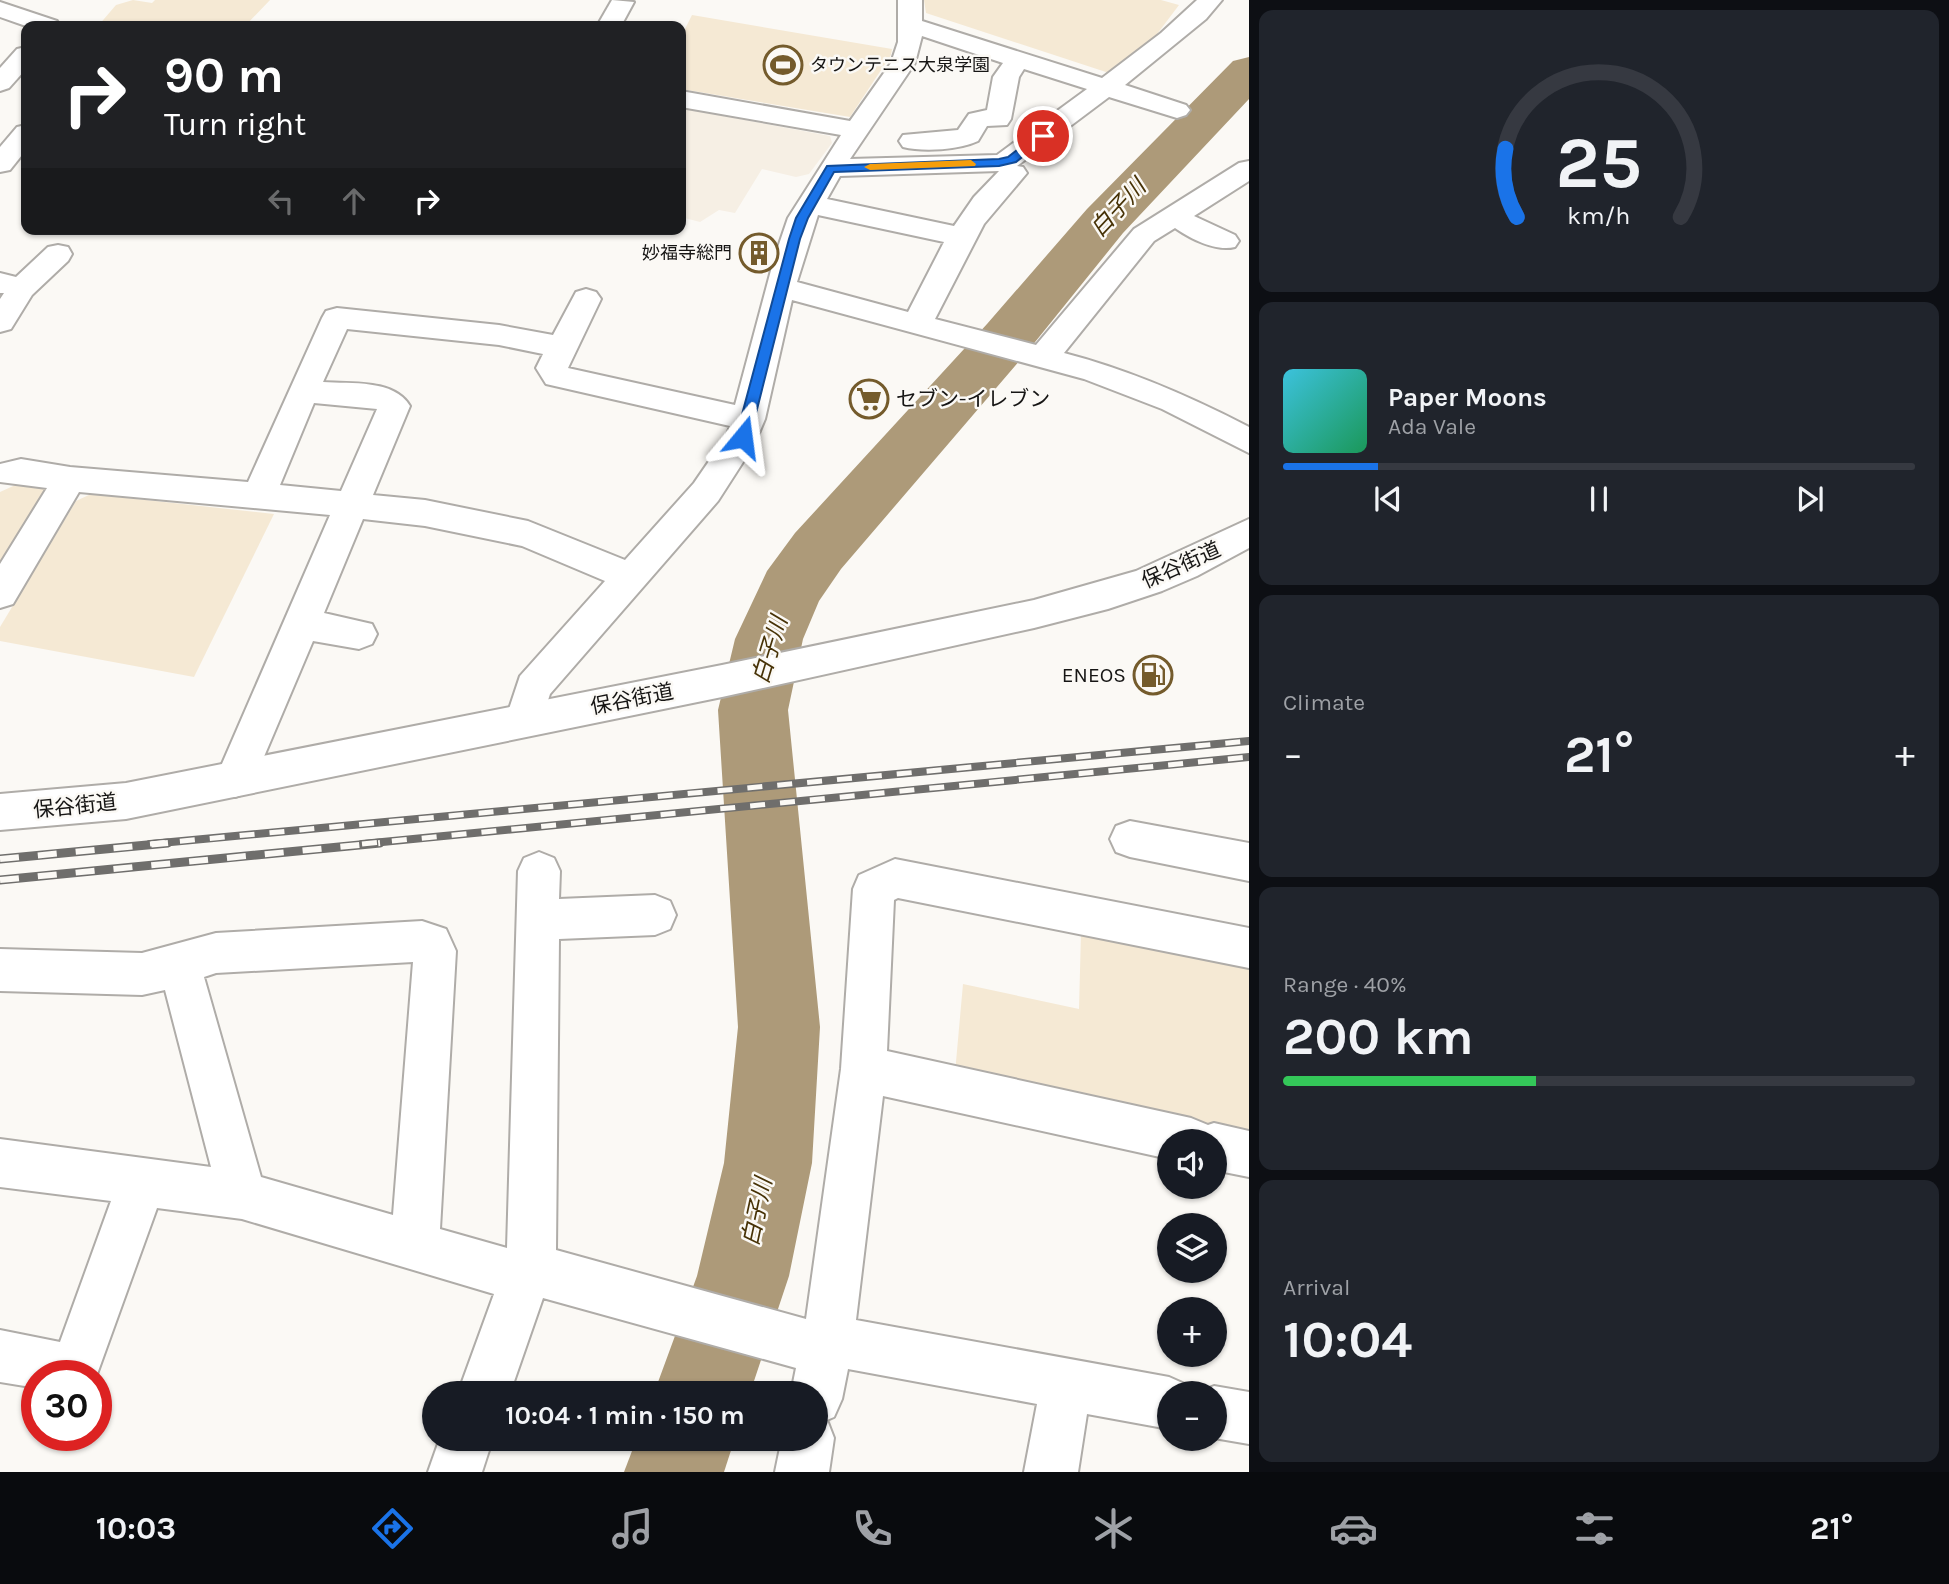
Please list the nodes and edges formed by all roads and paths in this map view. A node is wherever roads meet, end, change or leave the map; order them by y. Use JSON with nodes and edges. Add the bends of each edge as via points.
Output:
{"nodes":[{"id":1,"x":1210,"y":0,"type":"edge"},
{"id":2,"x":619,"y":1,"type":"edge"},
{"id":3,"x":0,"y":9,"type":"edge"},
{"id":4,"x":910,"y":13,"type":"edge"},
{"id":5,"x":34,"y":21,"type":"edge"},
{"id":6,"x":611,"y":21,"type":"edge"},
{"id":7,"x":1017,"y":59,"type":"junction"},
{"id":8,"x":21,"y":60,"type":"edge"},
{"id":9,"x":0,"y":85,"type":"edge"},
{"id":10,"x":1108,"y":87,"type":"junction"},
{"id":11,"x":21,"y":90,"type":"edge"},
{"id":12,"x":686,"y":100,"type":"edge"},
{"id":13,"x":1177,"y":110,"type":"dead end"},
{"id":14,"x":853,"y":137,"type":"junction"},
{"id":15,"x":21,"y":140,"type":"edge"},
{"id":16,"x":0,"y":164,"type":"edge"},
{"id":17,"x":831,"y":168,"type":"junction"},
{"id":18,"x":1249,"y":169,"type":"edge"},
{"id":19,"x":1013,"y":173,"type":"dead end"},
{"id":20,"x":809,"y":204,"type":"junction"},
{"id":21,"x":1175,"y":216,"type":"junction"},
{"id":22,"x":964,"y":237,"type":"junction"},
{"id":23,"x":1225,"y":241,"type":"dead end"},
{"id":24,"x":58,"y":254,"type":"dead end"},
{"id":25,"x":11,"y":286,"type":"edge"},
{"id":26,"x":782,"y":288,"type":"junction"},
{"id":27,"x":586,"y":299,"type":"dead end"},
{"id":28,"x":0,"y":322,"type":"edge"},
{"id":29,"x":918,"y":324,"type":"junction"},
{"id":30,"x":562,"y":347,"type":"junction"},
{"id":31,"x":1032,"y":355,"type":"junction"},
{"id":32,"x":303,"y":391,"type":"junction"},
{"id":33,"x":749,"y":419,"type":"junction"},
{"id":34,"x":1249,"y":440,"type":"edge"},
{"id":35,"x":12,"y":473,"type":"dead end"},
{"id":36,"x":70,"y":479,"type":"junction"},
{"id":37,"x":259,"y":495,"type":"junction"},
{"id":38,"x":353,"y":505,"type":"junction"},
{"id":39,"x":1249,"y":532,"type":"edge"},
{"id":40,"x":631,"y":577,"type":"junction"},
{"id":41,"x":0,"y":594,"type":"edge"},
{"id":42,"x":302,"y":624,"type":"junction"},
{"id":43,"x":359,"y":634,"type":"dead end"},
{"id":44,"x":524,"y":721,"type":"junction"},
{"id":45,"x":235,"y":780,"type":"junction"},
{"id":46,"x":0,"y":812,"type":"edge"},
{"id":47,"x":1130,"y":839,"type":"dead end"},
{"id":48,"x":1249,"y":862,"type":"edge"},
{"id":49,"x":539,"y":871,"type":"dead end"},
{"id":50,"x":655,"y":915,"type":"dead end"},
{"id":51,"x":538,"y":920,"type":"junction"},
{"id":52,"x":1249,"y":948,"type":"edge"},
{"id":53,"x":180,"y":963,"type":"junction"},
{"id":54,"x":0,"y":970,"type":"edge"},
{"id":55,"x":864,"y":1069,"type":"junction"},
{"id":56,"x":1157,"y":1134,"type":"edge"},
{"id":57,"x":1227,"y":1149,"type":"edge"},
{"id":58,"x":1249,"y":1154,"type":"edge"},
{"id":59,"x":0,"y":1163,"type":"edge"},
{"id":60,"x":142,"y":1183,"type":"junction"},
{"id":61,"x":242,"y":1195,"type":"junction"},
{"id":62,"x":415,"y":1245,"type":"junction"},
{"id":63,"x":527,"y":1272,"type":"junction"},
{"id":64,"x":825,"y":1349,"type":"junction"},
{"id":65,"x":0,"y":1356,"type":"edge"},
{"id":66,"x":488,"y":1381,"type":"edge"},
{"id":67,"x":819,"y":1381,"type":"edge"},
{"id":68,"x":1066,"y":1385,"type":"junction"},
{"id":69,"x":1157,"y":1402,"type":"edge"},
{"id":70,"x":1227,"y":1414,"type":"edge"},
{"id":71,"x":1249,"y":1418,"type":"edge"},
{"id":72,"x":462,"y":1451,"type":"edge"},
{"id":73,"x":806,"y":1451,"type":"edge"},
{"id":74,"x":455,"y":1472,"type":"edge"},
{"id":75,"x":802,"y":1472,"type":"edge"},
{"id":76,"x":1051,"y":1472,"type":"edge"}],
"edges":[{"from":1,"to":10,"type":"street","via":[[1171,38]]},
{"from":2,"to":6,"type":"street"},
{"from":3,"to":5,"type":"street"},
{"from":4,"to":7,"type":"street"},
{"from":4,"to":14,"type":"street","via":[[910,42],[903,63]]},
{"from":7,"to":10,"type":"street"},
{"from":7,"to":14,"type":"street","via":[[1006,77],[998,119],[978,118],[969,135],[952,139]]},
{"from":8,"to":9,"type":"street"},
{"from":9,"to":11,"type":"street"},
{"from":10,"to":13,"type":"street"},
{"from":10,"to":17,"type":"street","via":[[1007,161]]},
{"from":12,"to":14,"type":"street"},
{"from":14,"to":17,"type":"street"},
{"from":15,"to":16,"type":"street"},
{"from":17,"to":20,"type":"street"},
{"from":18,"to":21,"type":"street"},
{"from":19,"to":22,"type":"street","via":[[998,184]]},
{"from":20,"to":22,"type":"street"},
{"from":20,"to":26,"type":"street","via":[[794,239]]},
{"from":21,"to":23,"type":"street"},
{"from":21,"to":31,"type":"street","via":[[1144,235]]},
{"from":22,"to":29,"type":"street","via":[[953,250]]},
{"from":24,"to":25,"type":"street"},
{"from":25,"to":28,"type":"street"},
{"from":26,"to":29,"type":"street"},
{"from":26,"to":33,"type":"street"},
{"from":27,"to":30,"type":"street"},
{"from":29,"to":31,"type":"street"},
{"from":30,"to":32,"type":"street","via":[[499,335],[337,318]]},
{"from":30,"to":33,"type":"street","via":[[552,368],[557,376]]},
{"from":31,"to":34,"type":"street","via":[[1093,371],[1173,401]]},
{"from":32,"to":37,"type":"street"},
{"from":32,"to":38,"type":"street","via":[[386,399],[394,406]]},
{"from":33,"to":40,"type":"street","via":[[743,437],[706,492]]},
{"from":35,"to":36,"type":"street"},
{"from":36,"to":37,"type":"street"},
{"from":36,"to":41,"type":"street"},
{"from":37,"to":38,"type":"street"},
{"from":38,"to":40,"type":"street","via":[[425,513],[528,534]]},
{"from":38,"to":42,"type":"street"},
{"from":39,"to":44,"type":"street","name":"保谷街道","via":[[1185,566],[1108,595],[791,667]]},
{"from":40,"to":44,"type":"street","via":[[533,687]]},
{"from":42,"to":43,"type":"street"},
{"from":42,"to":45,"type":"street"},
{"from":44,"to":45,"type":"street","name":"保谷街道"},
{"from":45,"to":46,"type":"street","name":"保谷街道","via":[[126,801]]},
{"from":47,"to":48,"type":"street"},
{"from":49,"to":51,"type":"street"},
{"from":50,"to":51,"type":"street"},
{"from":51,"to":63,"type":"street"},
{"from":52,"to":55,"type":"street","via":[[895,878],[874,889]]},
{"from":53,"to":54,"type":"street","via":[[142,974]]},
{"from":53,"to":61,"type":"street"},
{"from":53,"to":62,"type":"street","via":[[216,953],[431,943],[435,951]]},
{"from":55,"to":56,"type":"street"},
{"from":55,"to":64,"type":"street"},
{"from":57,"to":58,"type":"street"},
{"from":59,"to":60,"type":"street"},
{"from":60,"to":61,"type":"street"},
{"from":60,"to":65,"type":"street","via":[[75,1365],[64,1368]]},
{"from":61,"to":62,"type":"street"},
{"from":62,"to":63,"type":"street","via":[[508,1273]]},
{"from":63,"to":64,"type":"street","via":[[548,1273]]},
{"from":63,"to":66,"type":"street"},
{"from":64,"to":67,"type":"street"},
{"from":64,"to":68,"type":"street","via":[[848,1344]]},
{"from":68,"to":69,"type":"street"},
{"from":68,"to":76,"type":"street"},
{"from":70,"to":71,"type":"street"},
{"from":72,"to":74,"type":"street"},
{"from":73,"to":75,"type":"street"}]}
